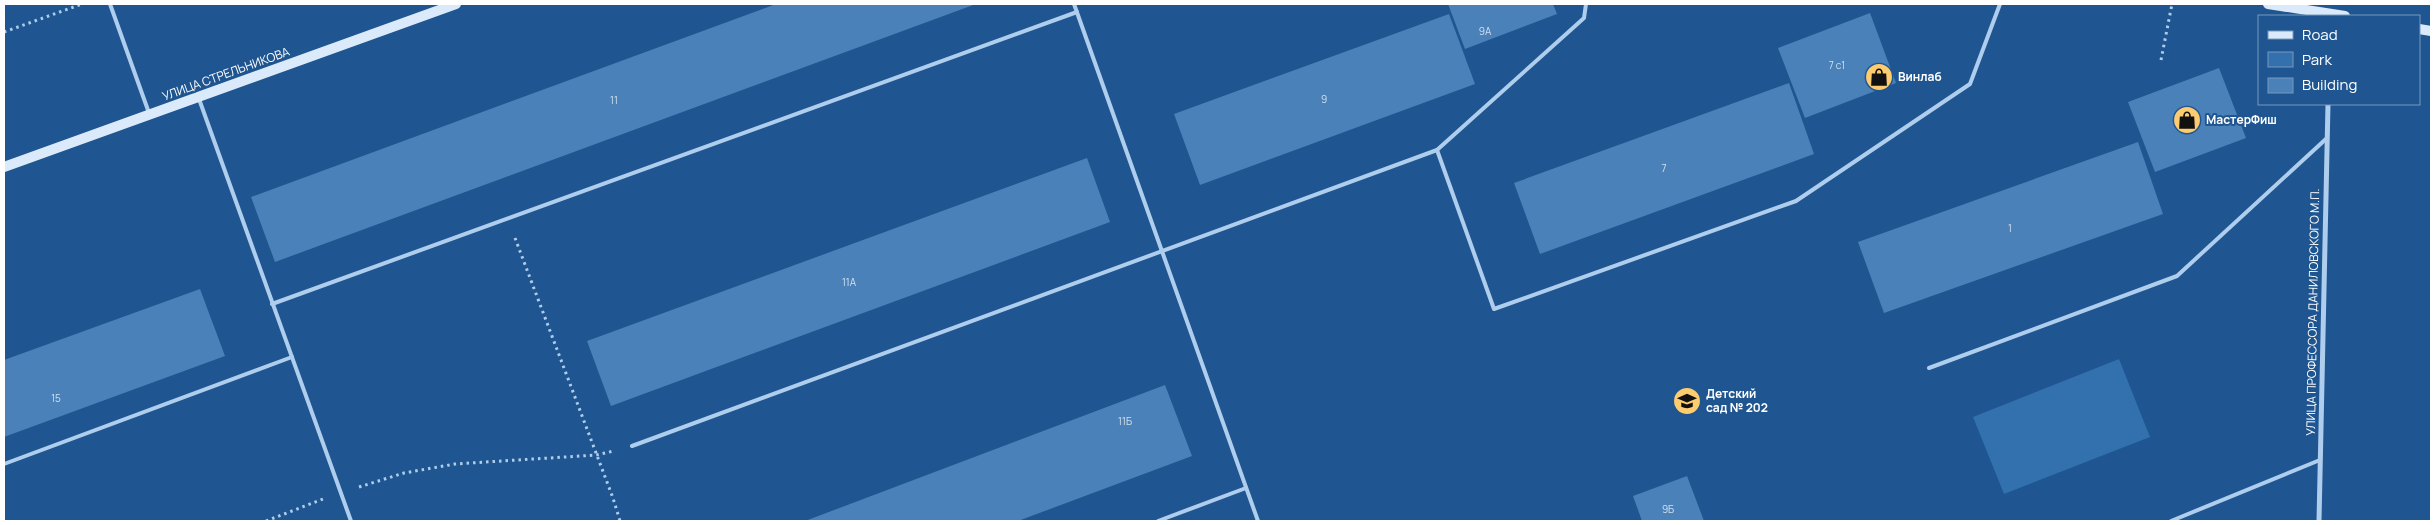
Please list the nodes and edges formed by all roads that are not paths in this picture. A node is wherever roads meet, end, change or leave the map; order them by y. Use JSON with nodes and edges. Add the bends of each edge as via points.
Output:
{"nodes":[{"id":1,"x":110,"y":4,"type":"edge"},
{"id":2,"x":456,"y":4,"type":"edge"},
{"id":3,"x":1074,"y":4,"type":"edge"},
{"id":4,"x":1586,"y":4,"type":"edge"},
{"id":5,"x":2000,"y":4,"type":"edge"},
{"id":6,"x":2268,"y":4,"type":"edge"},
{"id":7,"x":2330,"y":11,"type":"edge"},
{"id":8,"x":1077,"y":12,"type":"junction"},
{"id":9,"x":2342,"y":15,"type":"edge"},
{"id":10,"x":198,"y":97,"type":"junction"},
{"id":11,"x":2328,"y":105,"type":"edge"},
{"id":12,"x":149,"y":115,"type":"junction"},
{"id":13,"x":2327,"y":138,"type":"junction"},
{"id":14,"x":1437,"y":150,"type":"junction"},
{"id":15,"x":4,"y":167,"type":"edge"},
{"id":16,"x":1161,"y":250,"type":"junction"},
{"id":17,"x":272,"y":304,"type":"junction"},
{"id":18,"x":292,"y":357,"type":"junction"},
{"id":19,"x":1929,"y":368,"type":"dead end"},
{"id":20,"x":632,"y":446,"type":"road end"},
{"id":21,"x":2320,"y":460,"type":"junction"},
{"id":22,"x":4,"y":464,"type":"edge"},
{"id":23,"x":1246,"y":488,"type":"junction"},
{"id":24,"x":351,"y":521,"type":"edge"},
{"id":25,"x":1158,"y":521,"type":"edge"},
{"id":26,"x":1258,"y":521,"type":"edge"},
{"id":27,"x":2171,"y":521,"type":"edge"},
{"id":28,"x":2319,"y":521,"type":"edge"}],
"edges":[{"from":1,"to":12,"type":"lane"},
{"from":2,"to":10,"type":"street","name":"УЛИЦА СТРЕЛЬНИКОВА"},
{"from":3,"to":8,"type":"lane"},
{"from":4,"to":14,"type":"lane","via":[[1584,18]]},
{"from":5,"to":14,"type":"lane","via":[[1970,84],[1796,201],[1494,308]]},
{"from":6,"to":7,"type":"street"},
{"from":7,"to":9,"type":"street"},
{"from":8,"to":16,"type":"lane"},
{"from":8,"to":17,"type":"lane"},
{"from":10,"to":12,"type":"street","name":"УЛИЦА СТРЕЛЬНИКОВА"},
{"from":10,"to":17,"type":"lane"},
{"from":11,"to":13,"type":"street","name":"УЛИЦА ПРОФЕССОРА ДАНИЛОВСКОГО М.П."},
{"from":12,"to":15,"type":"street","name":"УЛИЦА СТРЕЛЬНИКОВА"},
{"from":13,"to":19,"type":"lane","via":[[2177,276]]},
{"from":13,"to":21,"type":"street","name":"УЛИЦА ПРОФЕССОРА ДАНИЛОВСКОГО М.П."},
{"from":14,"to":16,"type":"lane"},
{"from":16,"to":20,"type":"lane"},
{"from":16,"to":23,"type":"lane"},
{"from":17,"to":18,"type":"lane"},
{"from":18,"to":22,"type":"lane"},
{"from":18,"to":24,"type":"lane"},
{"from":21,"to":27,"type":"lane"},
{"from":21,"to":28,"type":"street","name":"УЛИЦА ПРОФЕССОРА ДАНИЛОВСКОГО М.П."},
{"from":23,"to":25,"type":"lane"},
{"from":23,"to":26,"type":"lane"}]}
